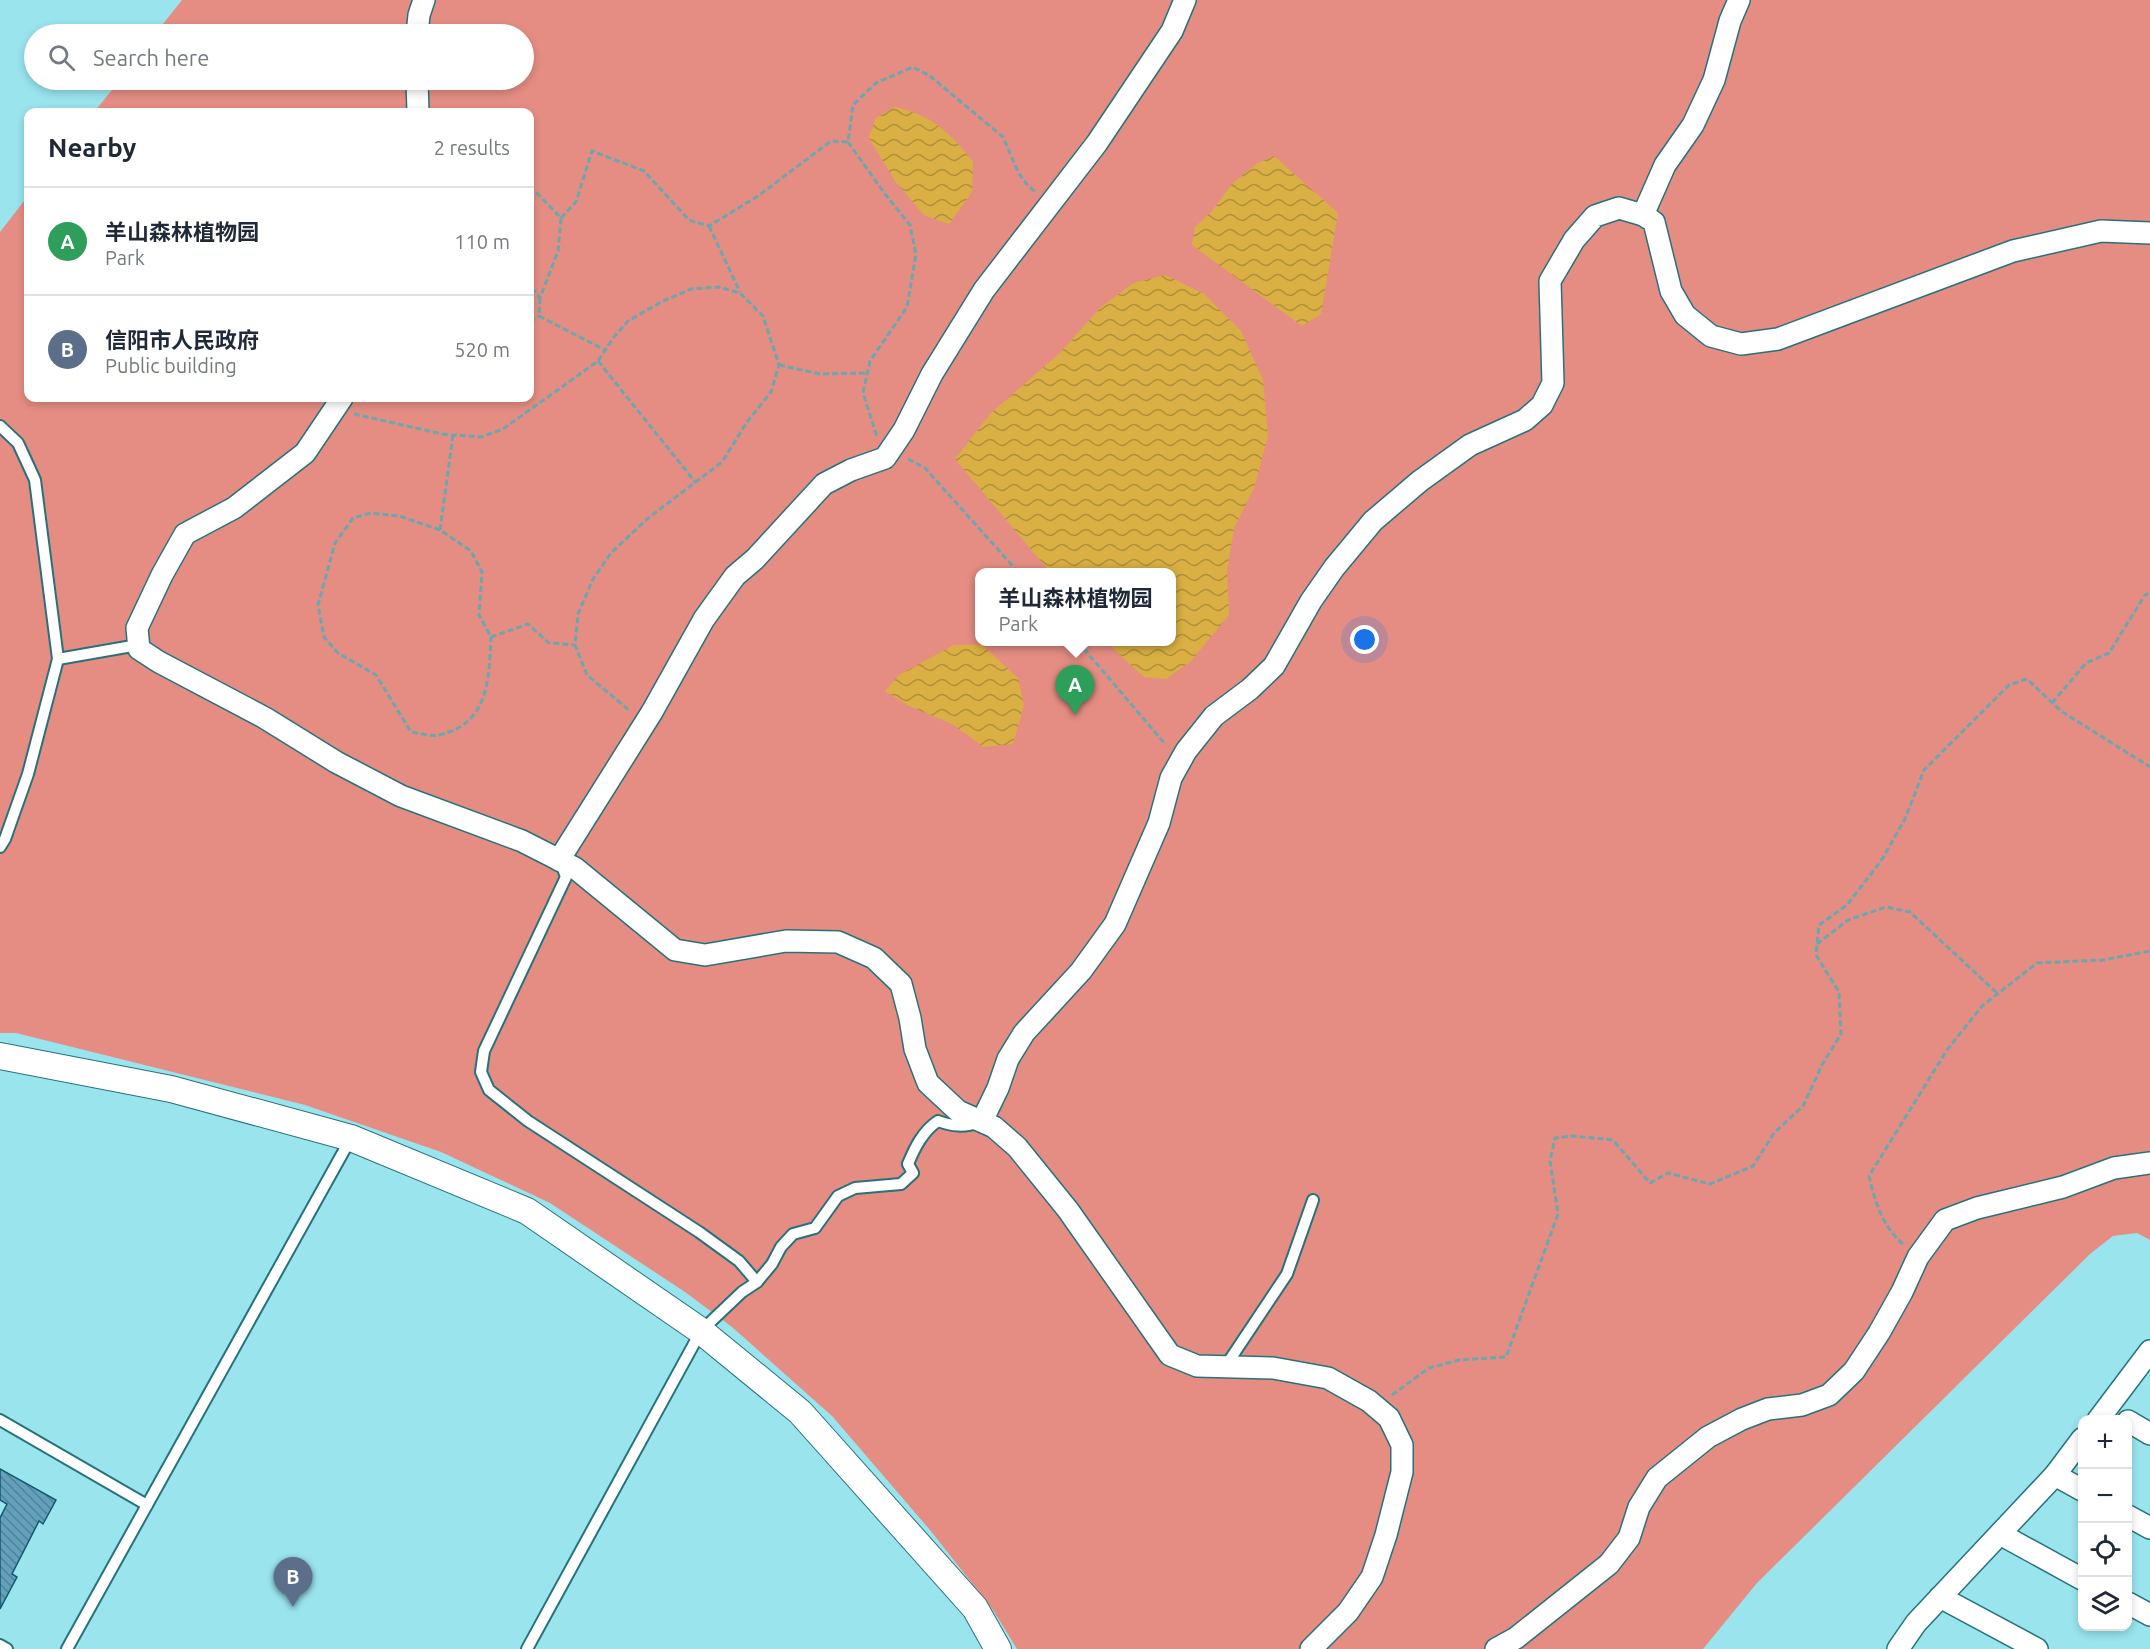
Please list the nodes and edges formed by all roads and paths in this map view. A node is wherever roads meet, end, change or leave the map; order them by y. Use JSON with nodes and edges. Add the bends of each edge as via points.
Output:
{"nodes":[{"id":1,"x":424,"y":0,"type":"edge"},
{"id":2,"x":1185,"y":0,"type":"edge"},
{"id":3,"x":1739,"y":0,"type":"edge"},
{"id":4,"x":418,"y":24,"type":"edge"},
{"id":5,"x":417,"y":90,"type":"edge"},
{"id":6,"x":418,"y":108,"type":"edge"},
{"id":7,"x":848,"y":142,"type":"junction"},
{"id":8,"x":534,"y":190,"type":"edge"},
{"id":9,"x":1051,"y":202,"type":"junction"},
{"id":10,"x":1643,"y":214,"type":"junction"},
{"id":11,"x":561,"y":218,"type":"junction"},
{"id":12,"x":709,"y":226,"type":"junction"},
{"id":13,"x":2150,"y":232,"type":"edge"},
{"id":14,"x":534,"y":291,"type":"edge"},
{"id":15,"x":741,"y":292,"type":"junction"},
{"id":16,"x":540,"y":298,"type":"junction"},
{"id":17,"x":539,"y":316,"type":"junction"},
{"id":18,"x":534,"y":319,"type":"edge"},
{"id":19,"x":605,"y":350,"type":"junction"},
{"id":20,"x":598,"y":361,"type":"junction"},
{"id":21,"x":779,"y":365,"type":"junction"},
{"id":22,"x":867,"y":373,"type":"junction"},
{"id":23,"x":339,"y":403,"type":"edge"},
{"id":24,"x":0,"y":426,"type":"edge"},
{"id":25,"x":453,"y":435,"type":"junction"},
{"id":26,"x":887,"y":454,"type":"junction"},
{"id":27,"x":696,"y":483,"type":"junction"},
{"id":28,"x":440,"y":530,"type":"junction"},
{"id":29,"x":1014,"y":568,"type":"edge"},
{"id":30,"x":2150,"y":593,"type":"edge"},
{"id":31,"x":491,"y":637,"type":"junction"},
{"id":32,"x":138,"y":645,"type":"junction"},
{"id":33,"x":575,"y":645,"type":"junction"},
{"id":34,"x":1081,"y":646,"type":"edge"},
{"id":35,"x":58,"y":659,"type":"junction"},
{"id":36,"x":2052,"y":703,"type":"junction"},
{"id":37,"x":646,"y":722,"type":"junction"},
{"id":38,"x":1182,"y":757,"type":"junction"},
{"id":39,"x":2150,"y":767,"type":"edge"},
{"id":40,"x":0,"y":847,"type":"edge"},
{"id":41,"x":559,"y":860,"type":"junction"},
{"id":42,"x":1817,"y":944,"type":"junction"},
{"id":43,"x":2150,"y":951,"type":"edge"},
{"id":44,"x":1998,"y":994,"type":"junction"},
{"id":45,"x":0,"y":1056,"type":"edge"},
{"id":46,"x":982,"y":1121,"type":"junction"},
{"id":47,"x":351,"y":1138,"type":"junction"},
{"id":48,"x":2150,"y":1163,"type":"edge"},
{"id":49,"x":1313,"y":1200,"type":"dead end"},
{"id":50,"x":1918,"y":1257,"type":"junction"},
{"id":51,"x":757,"y":1282,"type":"junction"},
{"id":52,"x":700,"y":1331,"type":"junction"},
{"id":53,"x":2150,"y":1351,"type":"edge"},
{"id":54,"x":1225,"y":1367,"type":"junction"},
{"id":55,"x":1376,"y":1407,"type":"junction"},
{"id":56,"x":2102,"y":1414,"type":"edge"},
{"id":57,"x":0,"y":1420,"type":"edge"},
{"id":58,"x":2132,"y":1424,"type":"edge"},
{"id":59,"x":2150,"y":1434,"type":"edge"},
{"id":60,"x":2078,"y":1444,"type":"edge"},
{"id":61,"x":2055,"y":1475,"type":"junction"},
{"id":62,"x":2078,"y":1488,"type":"edge"},
{"id":63,"x":147,"y":1505,"type":"junction"},
{"id":64,"x":2132,"y":1519,"type":"edge"},
{"id":65,"x":2150,"y":1528,"type":"edge"},
{"id":66,"x":2000,"y":1534,"type":"junction"},
{"id":67,"x":2078,"y":1577,"type":"edge"},
{"id":68,"x":1940,"y":1597,"type":"junction"},
{"id":69,"x":2132,"y":1606,"type":"edge"},
{"id":70,"x":2150,"y":1615,"type":"edge"},
{"id":71,"x":0,"y":1645,"type":"edge"},
{"id":72,"x":7,"y":1649,"type":"edge"},
{"id":73,"x":67,"y":1649,"type":"edge"},
{"id":74,"x":527,"y":1649,"type":"edge"},
{"id":75,"x":998,"y":1649,"type":"edge"},
{"id":76,"x":1311,"y":1649,"type":"edge"},
{"id":77,"x":1496,"y":1649,"type":"edge"},
{"id":78,"x":1898,"y":1649,"type":"edge"},
{"id":79,"x":2037,"y":1649,"type":"edge"}],
"edges":[{"from":1,"to":4,"type":"street"},
{"from":2,"to":9,"type":"street","via":[[1172,32],[1143,77]]},
{"from":3,"to":10,"type":"street","via":[[1714,80],[1693,125],[1665,165]]},
{"from":5,"to":6,"type":"street"},
{"from":7,"to":9,"type":"path","via":[[853,105],[876,83],[913,67],[930,76],[1003,136],[1028,186]]},
{"from":7,"to":12,"type":"path","via":[[831,141],[758,196]]},
{"from":7,"to":22,"type":"path","via":[[910,225],[916,254],[907,307],[870,361]]},
{"from":8,"to":11,"type":"path"},
{"from":9,"to":26,"type":"street","via":[[984,290]]},
{"from":10,"to":13,"type":"street","via":[[1654,222],[1671,291],[1685,315],[1711,336],[1741,344],[1778,339],[2013,251],[2101,231]]},
{"from":10,"to":38,"type":"street","via":[[1619,208],[1595,216],[1574,240],[1550,281],[1552,383],[1542,405],[1525,420],[1470,445],[1373,521],[1311,601],[1274,666],[1214,717]]},
{"from":11,"to":12,"type":"path","via":[[576,202],[592,151],[644,171],[689,220]]},
{"from":11,"to":16,"type":"path","via":[[558,251]]},
{"from":12,"to":15,"type":"path"},
{"from":14,"to":16,"type":"path"},
{"from":15,"to":19,"type":"path","via":[[719,287],[691,289],[628,321]]},
{"from":15,"to":21,"type":"path","via":[[763,316]]},
{"from":16,"to":17,"type":"path"},
{"from":17,"to":18,"type":"path"},
{"from":17,"to":19,"type":"path"},
{"from":19,"to":20,"type":"path"},
{"from":20,"to":25,"type":"path","via":[[503,429],[481,437]]},
{"from":20,"to":27,"type":"path"},
{"from":21,"to":22,"type":"path","via":[[820,374]]},
{"from":21,"to":27,"type":"path","via":[[771,392],[722,462]]},
{"from":22,"to":26,"type":"path","via":[[863,393]]},
{"from":23,"to":25,"type":"path"},
{"from":23,"to":32,"type":"street","via":[[305,453],[234,508],[185,534],[137,628]]},
{"from":24,"to":35,"type":"lane","via":[[18,443],[35,480]]},
{"from":25,"to":28,"type":"path"},
{"from":26,"to":29,"type":"path","via":[[925,468]]},
{"from":26,"to":37,"type":"street","via":[[824,484],[735,576],[705,619]]},
{"from":27,"to":33,"type":"path","via":[[647,519],[611,553],[593,579],[578,614]]},
{"from":28,"to":31,"type":"path","via":[[471,550],[482,572],[479,615]]},
{"from":28,"to":31,"type":"path","via":[[399,516],[371,513],[353,518],[335,543],[318,605],[324,637],[338,653],[376,675],[411,732],[438,735],[465,724],[482,705],[489,677]]},
{"from":30,"to":36,"type":"path","via":[[2109,653],[2086,663]]},
{"from":31,"to":33,"type":"path","via":[[528,624],[549,643]]},
{"from":32,"to":35,"type":"lane"},
{"from":32,"to":41,"type":"street","via":[[159,662],[401,796],[522,841]]},
{"from":33,"to":37,"type":"path","via":[[587,675]]},
{"from":34,"to":38,"type":"path","via":[[1162,742]]},
{"from":35,"to":40,"type":"lane","via":[[28,774]]},
{"from":36,"to":39,"type":"path"},
{"from":36,"to":42,"type":"path","via":[[2027,679],[2009,685],[1924,770],[1905,819],[1881,861],[1847,905],[1819,925]]},
{"from":37,"to":41,"type":"street"},
{"from":38,"to":46,"type":"street","via":[[1115,924],[1081,971],[1024,1033],[1008,1059]]},
{"from":41,"to":46,"type":"street","via":[[575,868],[675,950],[705,955],[786,941],[838,942],[874,958],[901,984],[915,1049],[928,1083],[958,1111]]},
{"from":41,"to":51,"type":"lane","via":[[566,877],[484,1051],[481,1072],[489,1090],[528,1121],[699,1232],[739,1261]]},
{"from":42,"to":44,"type":"path","via":[[1848,920],[1886,908],[1910,912]]},
{"from":42,"to":55,"type":"path","via":[[1816,955],[1839,992],[1841,1034],[1803,1106],[1774,1132],[1752,1166],[1710,1184],[1668,1173],[1650,1183],[1613,1140],[1555,1138],[1550,1161],[1558,1214],[1506,1357],[1459,1360],[1429,1368]]},
{"from":43,"to":44,"type":"path","via":[[2103,960],[2037,963]]},
{"from":44,"to":50,"type":"path","via":[[1982,1006],[1947,1050],[1869,1176],[1875,1202],[1891,1233]]},
{"from":45,"to":47,"type":"street","via":[[171,1089]]},
{"from":46,"to":51,"type":"lane","via":[[953,1127],[938,1121],[929,1127],[908,1164],[912,1173],[900,1184],[855,1188],[838,1196],[815,1228],[793,1234]]},
{"from":46,"to":54,"type":"street","via":[[1017,1147],[1068,1210],[1170,1354],[1197,1366]]},
{"from":47,"to":52,"type":"street","via":[[527,1211]]},
{"from":47,"to":63,"type":"lane"},
{"from":48,"to":50,"type":"street","via":[[2114,1168],[2063,1187],[1945,1220]]},
{"from":49,"to":54,"type":"lane","via":[[1287,1274]]},
{"from":50,"to":77,"type":"street","via":[[1879,1333],[1854,1371],[1837,1387],[1802,1405],[1768,1409],[1742,1419],[1708,1437],[1657,1478],[1639,1507],[1629,1538],[1609,1564],[1516,1638]]},
{"from":51,"to":52,"type":"lane"},
{"from":52,"to":74,"type":"lane"},
{"from":52,"to":75,"type":"street","via":[[800,1412],[975,1608]]},
{"from":53,"to":56,"type":"street"},
{"from":54,"to":55,"type":"street","via":[[1273,1368],[1328,1378]]},
{"from":55,"to":76,"type":"street","via":[[1389,1418],[1402,1445],[1402,1472],[1386,1535],[1372,1577],[1348,1612]]},
{"from":57,"to":63,"type":"lane"},
{"from":58,"to":59,"type":"street"},
{"from":60,"to":61,"type":"street"},
{"from":61,"to":62,"type":"street"},
{"from":61,"to":66,"type":"street"},
{"from":63,"to":73,"type":"lane"},
{"from":64,"to":65,"type":"street"},
{"from":66,"to":67,"type":"street"},
{"from":66,"to":68,"type":"street"},
{"from":68,"to":78,"type":"street"},
{"from":68,"to":79,"type":"street"},
{"from":69,"to":70,"type":"street"},
{"from":71,"to":72,"type":"lane"}]}
